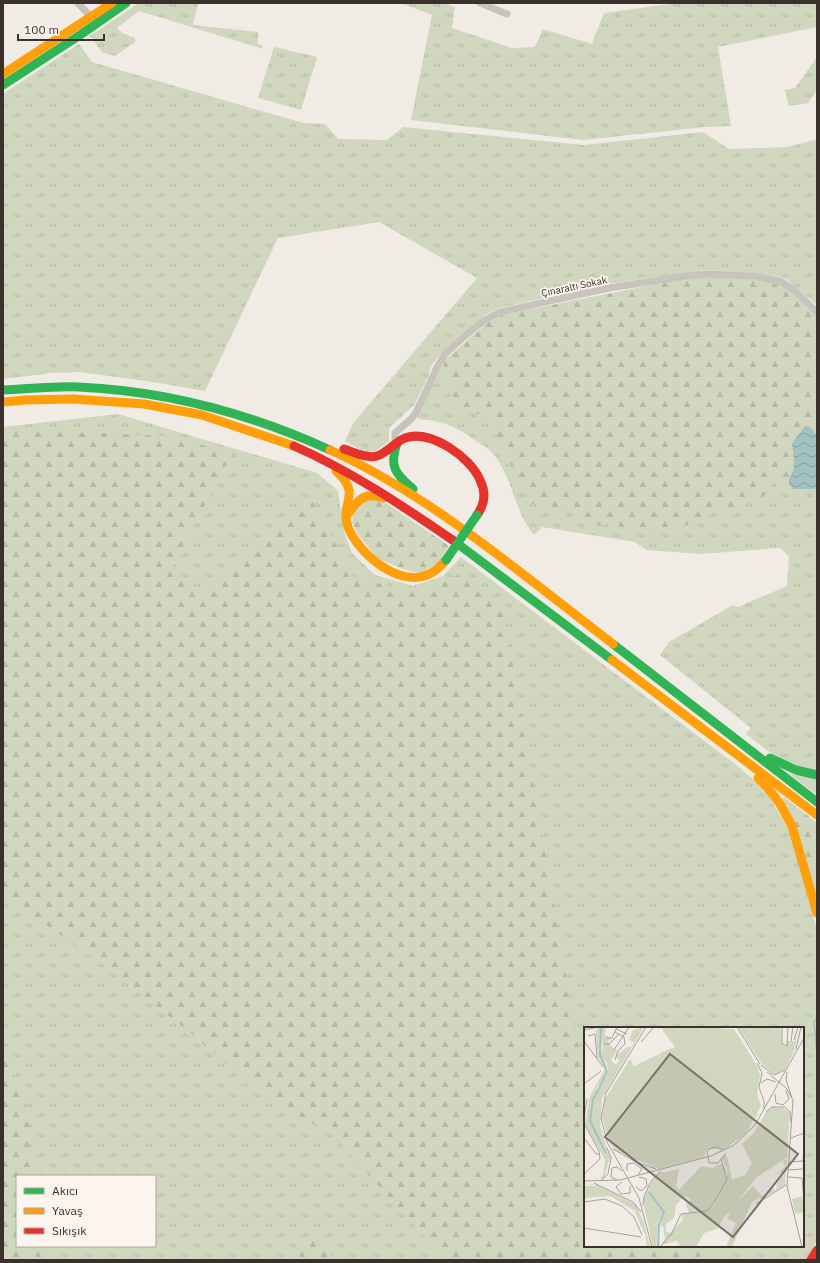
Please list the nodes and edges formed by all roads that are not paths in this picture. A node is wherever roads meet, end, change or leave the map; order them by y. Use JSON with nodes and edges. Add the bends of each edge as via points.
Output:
{"nodes":[{"id":1,"x":78,"y":3,"type":"edge"},
{"id":2,"x":112,"y":3,"type":"edge"},
{"id":3,"x":126,"y":3,"type":"edge"},
{"id":4,"x":480,"y":3,"type":"edge"},
{"id":5,"x":508,"y":14,"type":"dead end"},
{"id":6,"x":91,"y":17,"type":"junction"},
{"id":7,"x":3,"y":74,"type":"edge"},
{"id":8,"x":3,"y":85,"type":"edge"},
{"id":9,"x":817,"y":312,"type":"edge"},
{"id":10,"x":3,"y":390,"type":"edge"},
{"id":11,"x":3,"y":402,"type":"edge"},
{"id":12,"x":246,"y":417,"type":"junction"},
{"id":13,"x":397,"y":443,"type":"junction"},
{"id":14,"x":312,"y":454,"type":"junction"},
{"id":15,"x":347,"y":516,"type":"junction"},
{"id":16,"x":425,"y":520,"type":"junction"},
{"id":17,"x":475,"y":538,"type":"junction"},
{"id":18,"x":713,"y":736,"type":"junction"},
{"id":19,"x":749,"y":748,"type":"junction"},
{"id":20,"x":817,"y":775,"type":"edge"},
{"id":21,"x":817,"y":802,"type":"edge"},
{"id":22,"x":817,"y":815,"type":"edge"},
{"id":23,"x":817,"y":912,"type":"edge"},
{"id":24,"x":817,"y":1250,"type":"edge"},
{"id":25,"x":811,"y":1260,"type":"edge"}],
"edges":[{"from":1,"to":6,"type":"street"},
{"from":2,"to":6,"type":"main road"},
{"from":3,"to":8,"type":"main road"},
{"from":4,"to":5,"type":"street"},
{"from":6,"to":7,"type":"main road"},
{"from":9,"to":13,"type":"street","name":"Çınaraltı Sokak","via":[[782,282],[755,276],[704,274],[609,288],[500,312],[458,341],[441,360],[415,414],[395,433]]},
{"from":10,"to":12,"type":"main road","via":[[77,387],[125,390],[191,401]]},
{"from":11,"to":14,"type":"main road","via":[[68,399],[156,406],[191,412],[250,430]]},
{"from":12,"to":13,"type":"main road","via":[[367,456],[377,456]]},
{"from":12,"to":17,"type":"main road","via":[[352,460],[411,495]]},
{"from":13,"to":15,"type":"main road","bridge":true,"via":[[411,437],[428,438],[443,444],[464,458],[478,476],[484,491],[484,503],[478,515],[437,570],[421,577],[408,577],[388,570],[370,558],[356,542],[347,526]]},
{"from":13,"to":17,"type":"main road","via":[[392,461],[398,476]]},
{"from":14,"to":15,"type":"main road","via":[[346,482],[350,491]]},
{"from":14,"to":16,"type":"main road"},
{"from":15,"to":16,"type":"main road","via":[[358,500],[371,495],[383,498]]},
{"from":16,"to":18,"type":"main road"},
{"from":17,"to":19,"type":"main road"},
{"from":18,"to":22,"type":"main road"},
{"from":18,"to":23,"type":"main road","via":[[768,788],[780,804],[792,826]]},
{"from":19,"to":20,"type":"main road","via":[[780,764]]},
{"from":19,"to":21,"type":"main road"},
{"from":24,"to":25,"type":"main road"}]}
